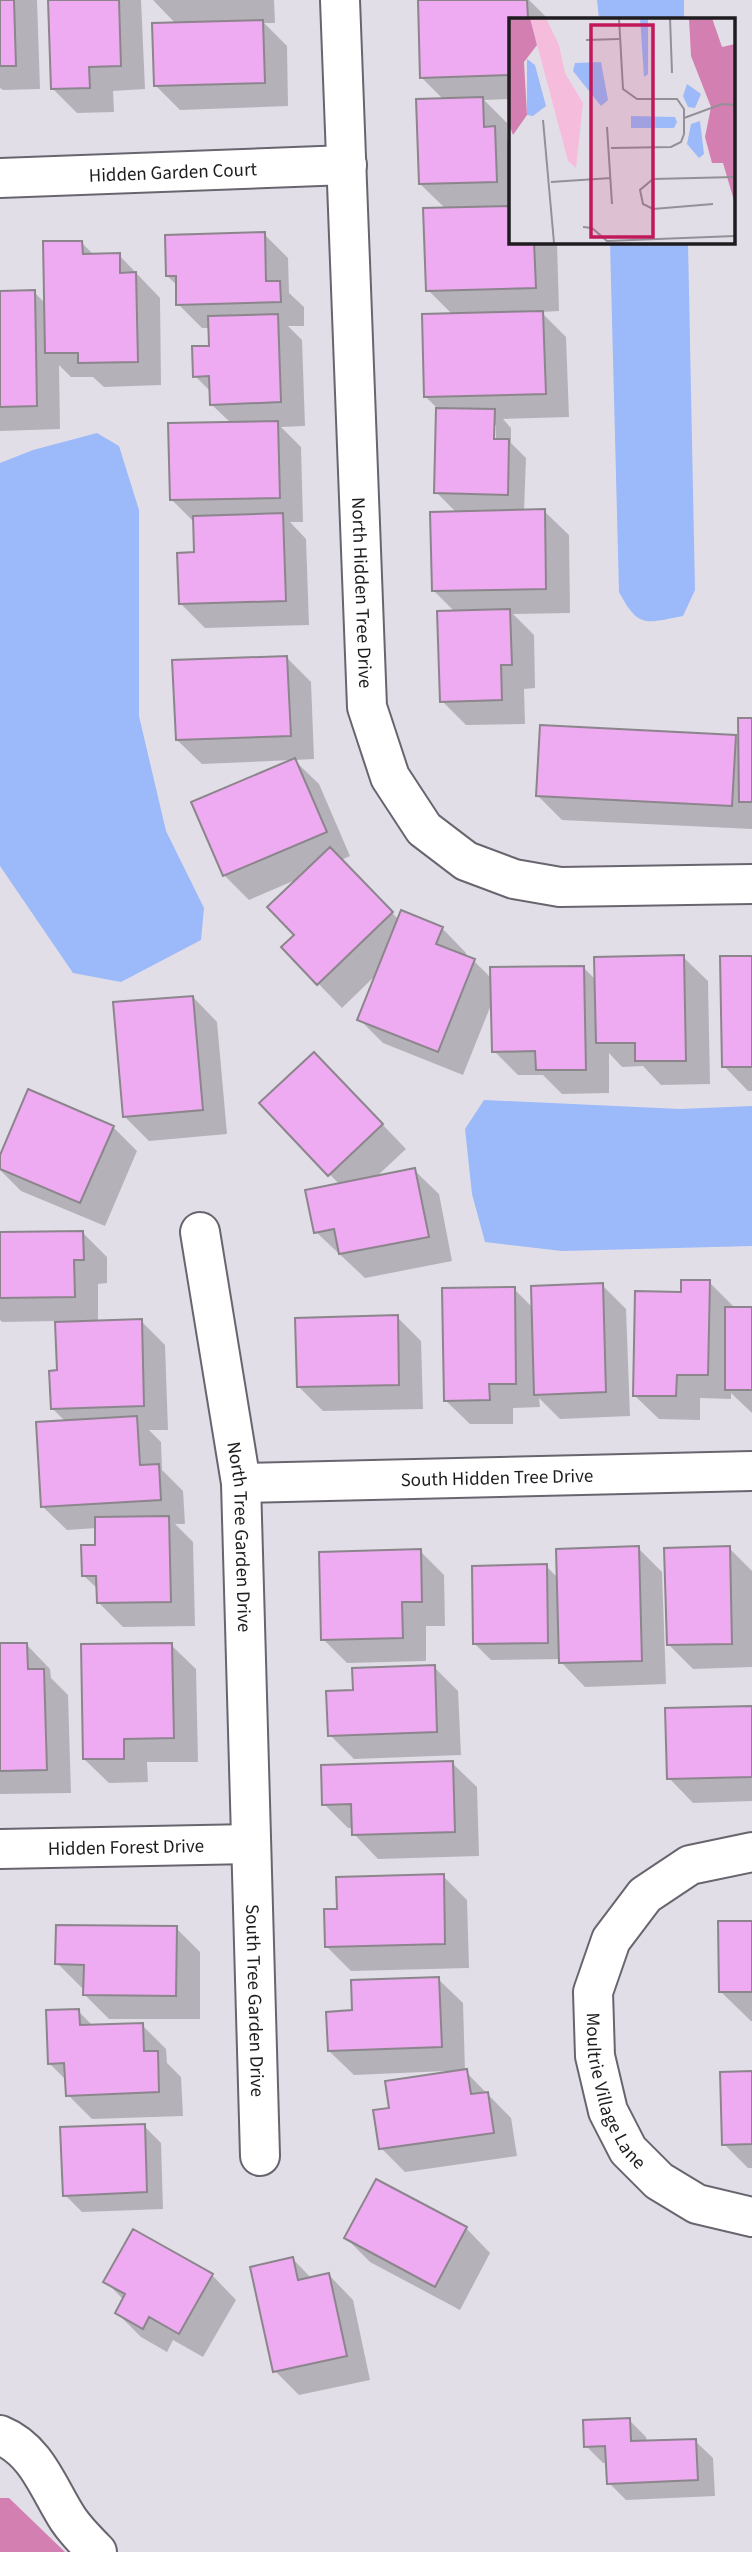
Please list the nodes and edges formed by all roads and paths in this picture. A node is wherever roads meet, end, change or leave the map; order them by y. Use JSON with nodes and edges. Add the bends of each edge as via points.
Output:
{"nodes":[{"id":1,"x":340,"y":0,"type":"edge"},
{"id":2,"x":347,"y":165,"type":"junction"},
{"id":3,"x":0,"y":178,"type":"edge"},
{"id":4,"x":752,"y":884,"type":"edge"},
{"id":5,"x":200,"y":1231,"type":"dead end"},
{"id":6,"x":752,"y":1471,"type":"edge"},
{"id":7,"x":241,"y":1483,"type":"junction"},
{"id":8,"x":251,"y":1844,"type":"junction"},
{"id":9,"x":0,"y":1849,"type":"edge"},
{"id":10,"x":752,"y":1852,"type":"edge"},
{"id":11,"x":260,"y":2156,"type":"dead end"},
{"id":12,"x":752,"y":2217,"type":"edge"},
{"id":13,"x":0,"y":2435,"type":"edge"},
{"id":14,"x":97,"y":2552,"type":"edge"}],
"edges":[{"from":1,"to":2,"type":"street","name":"North Hidden Tree Drive"},
{"from":2,"to":3,"type":"street","name":"Hidden Garden Court"},
{"from":2,"to":4,"type":"street","name":"North Hidden Tree Drive","via":[[367,707],[390,777],[424,830],[466,861],[513,879],[560,887]]},
{"from":5,"to":7,"type":"street","name":"North Tree Garden Drive"},
{"from":6,"to":7,"type":"street","name":"South Hidden Tree Drive"},
{"from":7,"to":8,"type":"street","name":"North Tree Garden Drive"},
{"from":8,"to":9,"type":"street","name":"Hidden Forest Drive"},
{"from":8,"to":11,"type":"street","name":"South Tree Garden Drive"},
{"from":10,"to":12,"type":"street","name":"Moultrie Village Lane","via":[[690,1865],[645,1895],[611,1940],[593,1992],[595,2056],[608,2111],[628,2150],[659,2181],[697,2204]]},
{"from":13,"to":14,"type":"street","via":[[34,2460],[69,2521]]}]}
